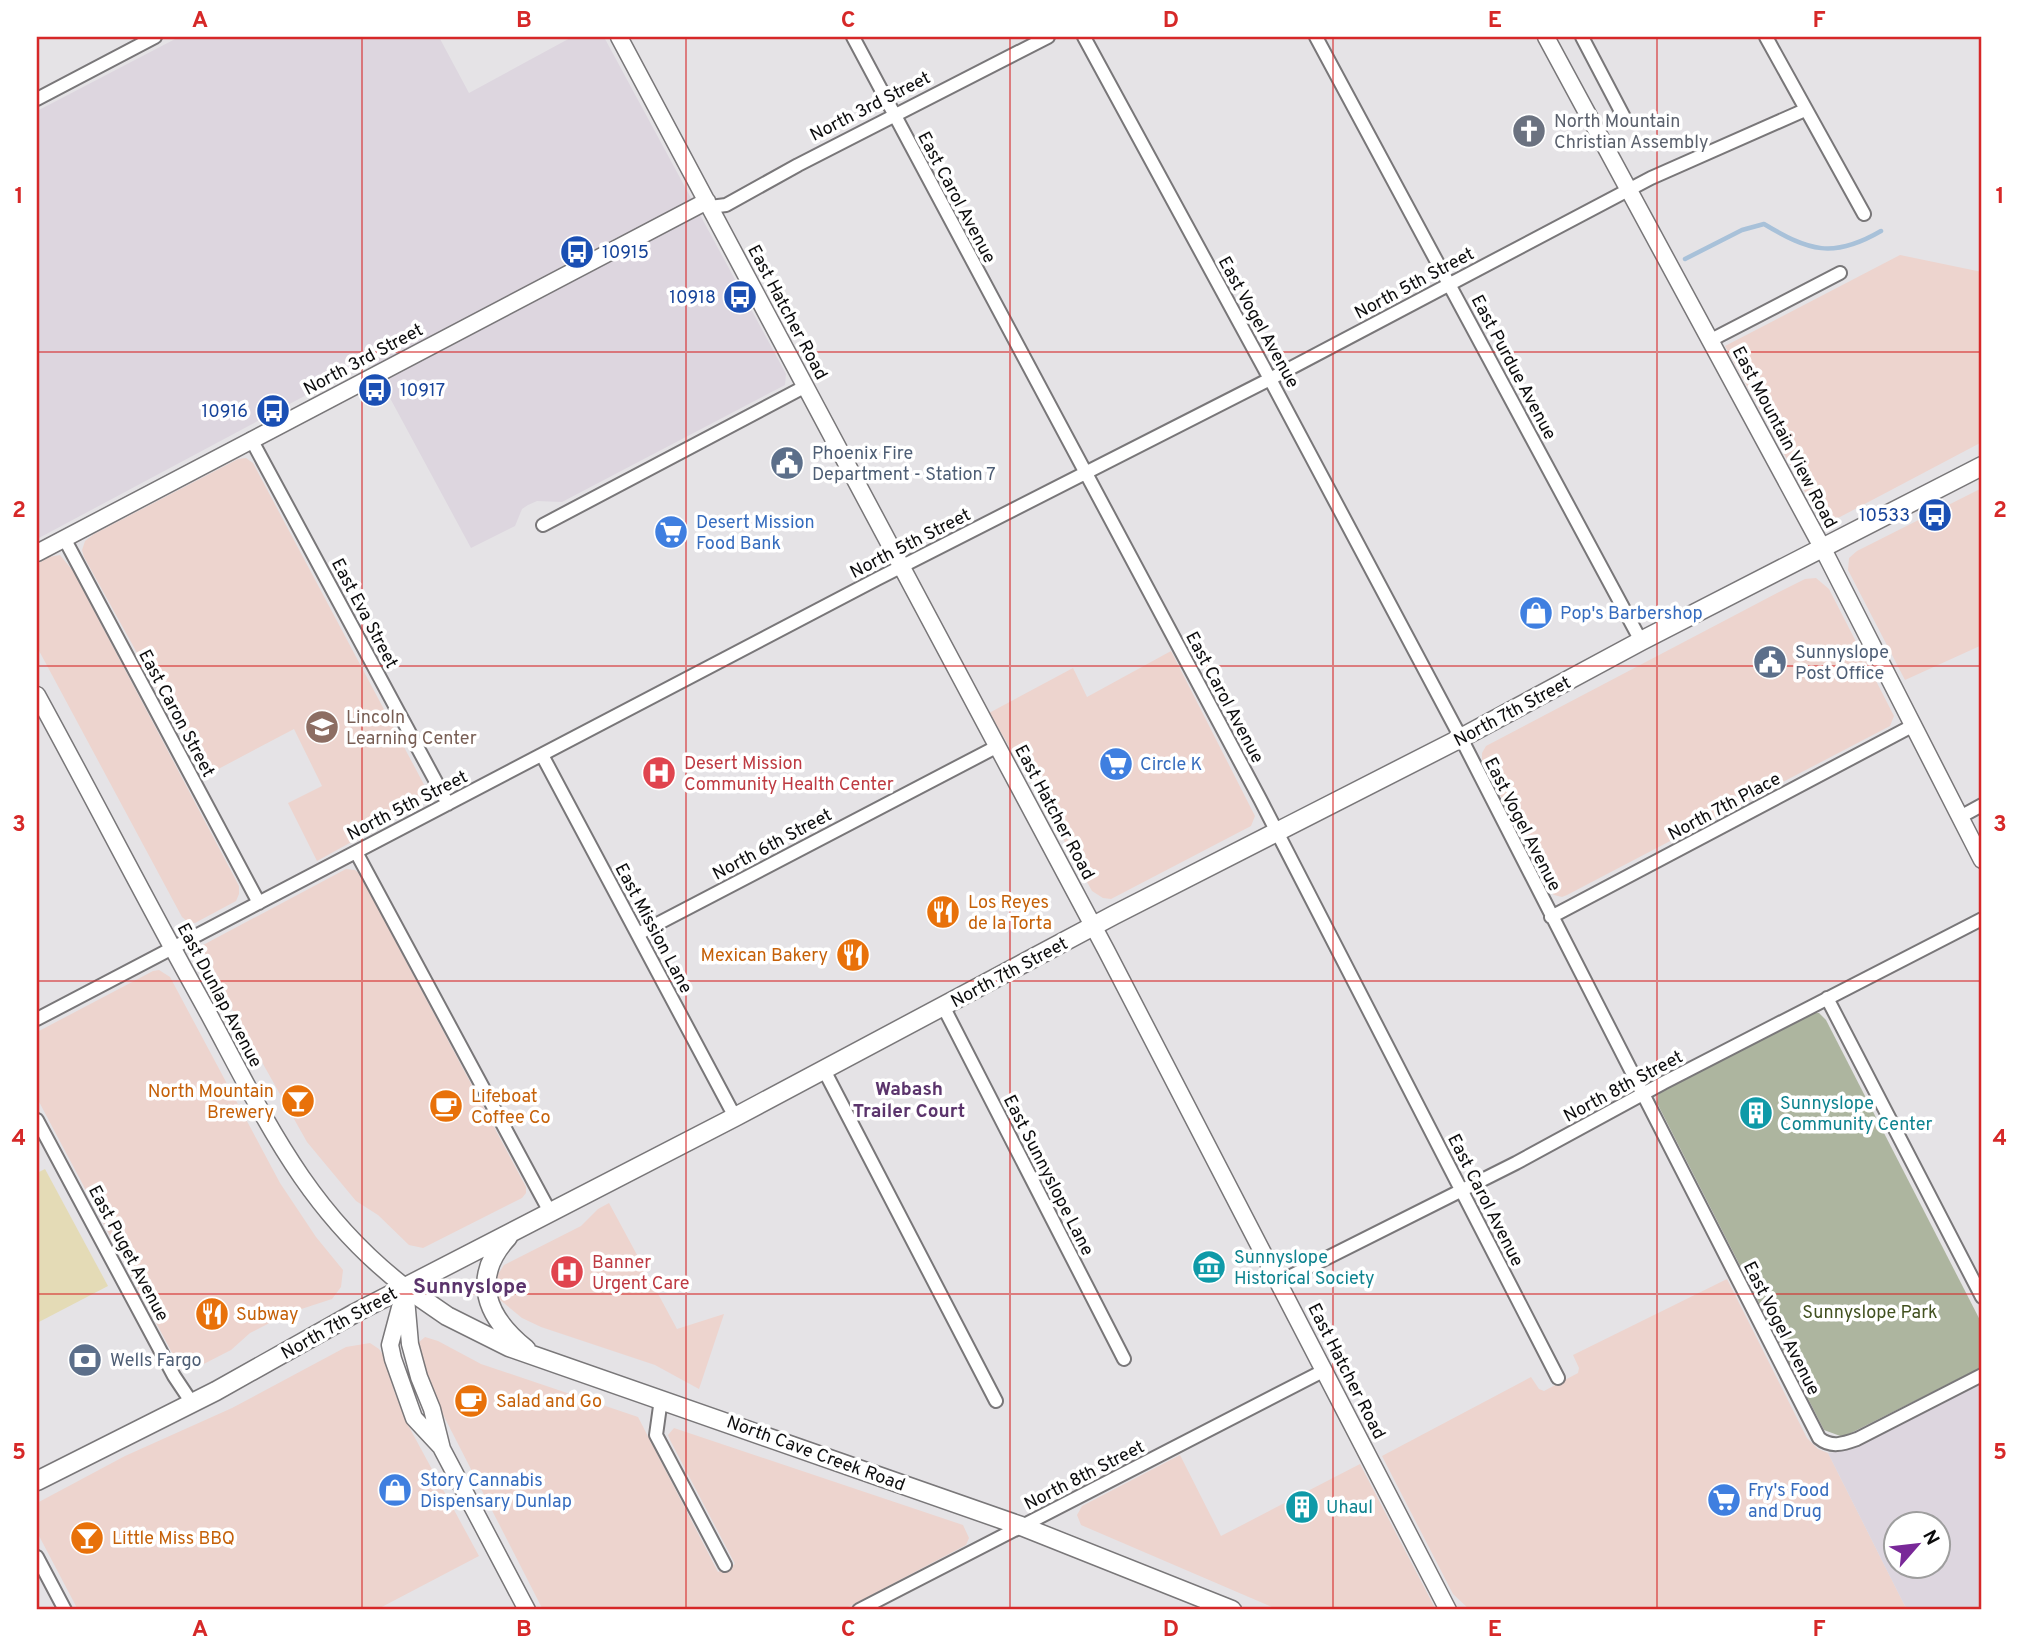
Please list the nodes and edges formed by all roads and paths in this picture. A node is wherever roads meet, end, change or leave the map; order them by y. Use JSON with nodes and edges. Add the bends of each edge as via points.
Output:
{"nodes":[{"id":1,"x":152,"y":37,"type":"edge"},
{"id":2,"x":619,"y":37,"type":"edge"},
{"id":3,"x":853,"y":37,"type":"edge"},
{"id":4,"x":1048,"y":37,"type":"edge"},
{"id":5,"x":1084,"y":37,"type":"edge"},
{"id":6,"x":1316,"y":37,"type":"edge"},
{"id":7,"x":1546,"y":37,"type":"edge"},
{"id":8,"x":1582,"y":37,"type":"edge"},
{"id":9,"x":1766,"y":37,"type":"edge"},
{"id":10,"x":37,"y":99,"type":"edge"},
{"id":11,"x":1805,"y":110,"type":"junction"},
{"id":12,"x":895,"y":115,"type":"junction"},
{"id":13,"x":1625,"y":119,"type":"dead end"},
{"id":14,"x":1630,"y":190,"type":"junction"},
{"id":15,"x":709,"y":204,"type":"junction"},
{"id":16,"x":1864,"y":214,"type":"dead end"},
{"id":17,"x":1840,"y":273,"type":"dead end"},
{"id":18,"x":1450,"y":284,"type":"junction"},
{"id":19,"x":1711,"y":340,"type":"junction"},
{"id":20,"x":1270,"y":379,"type":"junction"},
{"id":21,"x":806,"y":386,"type":"junction"},
{"id":22,"x":251,"y":439,"type":"junction"},
{"id":23,"x":1982,"y":466,"type":"edge"},
{"id":24,"x":1085,"y":471,"type":"junction"},
{"id":25,"x":543,"y":525,"type":"dead end"},
{"id":26,"x":64,"y":538,"type":"junction"},
{"id":27,"x":1823,"y":549,"type":"junction"},
{"id":28,"x":37,"y":553,"type":"edge"},
{"id":29,"x":903,"y":567,"type":"junction"},
{"id":30,"x":1642,"y":641,"type":"junction"},
{"id":31,"x":37,"y":695,"type":"edge"},
{"id":32,"x":1914,"y":725,"type":"junction"},
{"id":33,"x":1461,"y":738,"type":"junction"},
{"id":34,"x":998,"y":746,"type":"junction"},
{"id":35,"x":542,"y":755,"type":"junction"},
{"id":36,"x":448,"y":804,"type":"junction"},
{"id":37,"x":1982,"y":805,"type":"edge"},
{"id":38,"x":1960,"y":817,"type":"junction"},
{"id":39,"x":1276,"y":832,"type":"junction"},
{"id":40,"x":356,"y":852,"type":"junction"},
{"id":41,"x":1982,"y":860,"type":"edge"},
{"id":42,"x":259,"y":903,"type":"junction"},
{"id":43,"x":1551,"y":917,"type":"junction"},
{"id":44,"x":1982,"y":919,"type":"edge"},
{"id":45,"x":1094,"y":927,"type":"junction"},
{"id":46,"x":638,"y":934,"type":"junction"},
{"id":47,"x":173,"y":949,"type":"junction"},
{"id":48,"x":1827,"y":998,"type":"junction"},
{"id":49,"x":943,"y":1006,"type":"junction"},
{"id":50,"x":37,"y":1019,"type":"edge"},
{"id":51,"x":824,"y":1070,"type":"junction"},
{"id":52,"x":1643,"y":1095,"type":"junction"},
{"id":53,"x":735,"y":1117,"type":"junction"},
{"id":54,"x":37,"y":1120,"type":"edge"},
{"id":55,"x":1462,"y":1191,"type":"junction"},
{"id":56,"x":550,"y":1212,"type":"junction"},
{"id":57,"x":514,"y":1230,"type":"junction"},
{"id":58,"x":1279,"y":1282,"type":"junction"},
{"id":59,"x":405,"y":1287,"type":"junction"},
{"id":60,"x":1982,"y":1297,"type":"edge"},
{"id":61,"x":537,"y":1358,"type":"junction"},
{"id":62,"x":1124,"y":1359,"type":"dead end"},
{"id":63,"x":1325,"y":1370,"type":"junction"},
{"id":64,"x":1982,"y":1375,"type":"edge"},
{"id":65,"x":1558,"y":1378,"type":"dead end"},
{"id":66,"x":661,"y":1399,"type":"junction"},
{"id":67,"x":996,"y":1401,"type":"dead end"},
{"id":68,"x":192,"y":1403,"type":"junction"},
{"id":69,"x":37,"y":1481,"type":"edge"},
{"id":70,"x":1021,"y":1526,"type":"junction"},
{"id":71,"x":37,"y":1557,"type":"edge"},
{"id":72,"x":725,"y":1565,"type":"dead end"},
{"id":73,"x":65,"y":1610,"type":"edge"},
{"id":74,"x":527,"y":1610,"type":"edge"},
{"id":75,"x":859,"y":1610,"type":"edge"},
{"id":76,"x":1232,"y":1610,"type":"edge"},
{"id":77,"x":1448,"y":1610,"type":"edge"}],
"edges":[{"from":1,"to":10,"type":"street"},
{"from":2,"to":15,"type":"street","name":"East Hatcher Road"},
{"from":3,"to":12,"type":"street","name":"East Carol Avenue"},
{"from":4,"to":12,"type":"street","name":"North 3rd Street"},
{"from":5,"to":20,"type":"street","name":"East Vogel Avenue"},
{"from":6,"to":18,"type":"street","name":"East Purdue Avenue"},
{"from":7,"to":14,"type":"street","name":"East Mountain View Road"},
{"from":8,"to":13,"type":"street"},
{"from":9,"to":11,"type":"street"},
{"from":11,"to":14,"type":"street","name":"North 5th Street"},
{"from":11,"to":16,"type":"street"},
{"from":12,"to":15,"type":"street","name":"North 3rd Street","via":[[726,205]]},
{"from":12,"to":24,"type":"street","name":"East Carol Avenue"},
{"from":14,"to":18,"type":"street","name":"North 5th Street"},
{"from":14,"to":19,"type":"street","name":"East Mountain View Road"},
{"from":15,"to":21,"type":"street","name":"East Hatcher Road"},
{"from":15,"to":22,"type":"street","name":"North 3rd Street"},
{"from":17,"to":19,"type":"street"},
{"from":18,"to":20,"type":"street","name":"North 5th Street"},
{"from":18,"to":30,"type":"street","name":"East Purdue Avenue"},
{"from":19,"to":27,"type":"street","name":"East Mountain View Road"},
{"from":20,"to":24,"type":"street","name":"North 5th Street"},
{"from":20,"to":33,"type":"street","name":"East Vogel Avenue"},
{"from":21,"to":25,"type":"street"},
{"from":21,"to":29,"type":"street","name":"East Hatcher Road"},
{"from":22,"to":26,"type":"street","name":"North 3rd Street"},
{"from":22,"to":36,"type":"street","name":"East Eva Street"},
{"from":23,"to":27,"type":"main road","name":"North 7th Street"},
{"from":24,"to":29,"type":"street","name":"North 5th Street"},
{"from":24,"to":39,"type":"street","name":"East Carol Avenue"},
{"from":26,"to":28,"type":"street","name":"North 3rd Street"},
{"from":26,"to":42,"type":"street","name":"East Caron Street"},
{"from":27,"to":30,"type":"main road","name":"North 7th Street"},
{"from":27,"to":32,"type":"street","name":"East Mountain View Road"},
{"from":29,"to":34,"type":"street","name":"East Hatcher Road"},
{"from":29,"to":35,"type":"street","name":"North 5th Street"},
{"from":30,"to":33,"type":"main road","name":"North 7th Street"},
{"from":31,"to":47,"type":"street","name":"East Dunlap Avenue"},
{"from":32,"to":38,"type":"street","name":"East Mountain View Road"},
{"from":32,"to":43,"type":"street","name":"North 7th Place"},
{"from":33,"to":39,"type":"main road","name":"North 7th Street"},
{"from":33,"to":43,"type":"street","name":"East Vogel Avenue"},
{"from":34,"to":45,"type":"street","name":"East Hatcher Road"},
{"from":34,"to":46,"type":"street","name":"North 6th Street"},
{"from":35,"to":36,"type":"street","name":"North 5th Street"},
{"from":35,"to":46,"type":"street","name":"East Mission Lane"},
{"from":36,"to":40,"type":"street","name":"North 5th Street"},
{"from":37,"to":38,"type":"street"},
{"from":38,"to":41,"type":"street","name":"East Mountain View Road"},
{"from":39,"to":45,"type":"main road","name":"North 7th Street"},
{"from":39,"to":55,"type":"street","name":"East Carol Avenue"},
{"from":40,"to":42,"type":"street","name":"North 5th Street"},
{"from":40,"to":56,"type":"street"},
{"from":42,"to":47,"type":"street","name":"North 5th Street"},
{"from":43,"to":52,"type":"street","name":"East Vogel Avenue"},
{"from":44,"to":48,"type":"street","name":"North 8th Street"},
{"from":45,"to":49,"type":"main road","name":"North 7th Street"},
{"from":45,"to":58,"type":"street","name":"East Hatcher Road"},
{"from":46,"to":53,"type":"street","name":"East Mission Lane"},
{"from":47,"to":50,"type":"street","name":"North 5th Street"},
{"from":47,"to":59,"type":"street","name":"East Dunlap Avenue","via":[[292,1165],[346,1235]]},
{"from":48,"to":52,"type":"street","name":"North 8th Street"},
{"from":48,"to":60,"type":"street"},
{"from":49,"to":51,"type":"main road","name":"North 7th Street"},
{"from":49,"to":62,"type":"street","name":"East Sunnyslope Lane"},
{"from":51,"to":53,"type":"main road","name":"North 7th Street"},
{"from":51,"to":67,"type":"street"},
{"from":52,"to":55,"type":"street","name":"North 8th Street"},
{"from":52,"to":64,"type":"street","name":"East Vogel Avenue","via":[[1814,1430],[1826,1444],[1857,1439]]},
{"from":53,"to":56,"type":"main road","name":"North 7th Street"},
{"from":54,"to":68,"type":"street","name":"East Puget Avenue"},
{"from":55,"to":58,"type":"street","name":"North 8th Street"},
{"from":55,"to":65,"type":"street","name":"East Carol Avenue"},
{"from":56,"to":57,"type":"main road","name":"North 7th Street"},
{"from":57,"to":59,"type":"main road","name":"North 7th Street"},
{"from":57,"to":61,"type":"main road","via":[[496,1250],[485,1285],[489,1303],[503,1326]]},
{"from":58,"to":63,"type":"street","name":"East Hatcher Road"},
{"from":59,"to":61,"type":"main road","name":"North Cave Creek Road","via":[[478,1333]]},
{"from":59,"to":68,"type":"main road","name":"North 7th Street"},
{"from":59,"to":74,"type":"street","via":[[410,1344],[442,1449]]},
{"from":61,"to":66,"type":"main road","name":"North Cave Creek Road"},
{"from":63,"to":70,"type":"street","name":"North 8th Street"},
{"from":63,"to":77,"type":"street","name":"East Hatcher Road"},
{"from":66,"to":70,"type":"main road","name":"North Cave Creek Road"},
{"from":66,"to":72,"type":"street","via":[[656,1435]]},
{"from":68,"to":69,"type":"main road","name":"North 7th Street"},
{"from":70,"to":75,"type":"street","name":"North 8th Street"},
{"from":70,"to":76,"type":"main road","name":"North Cave Creek Road"},
{"from":71,"to":73,"type":"street"}]}
